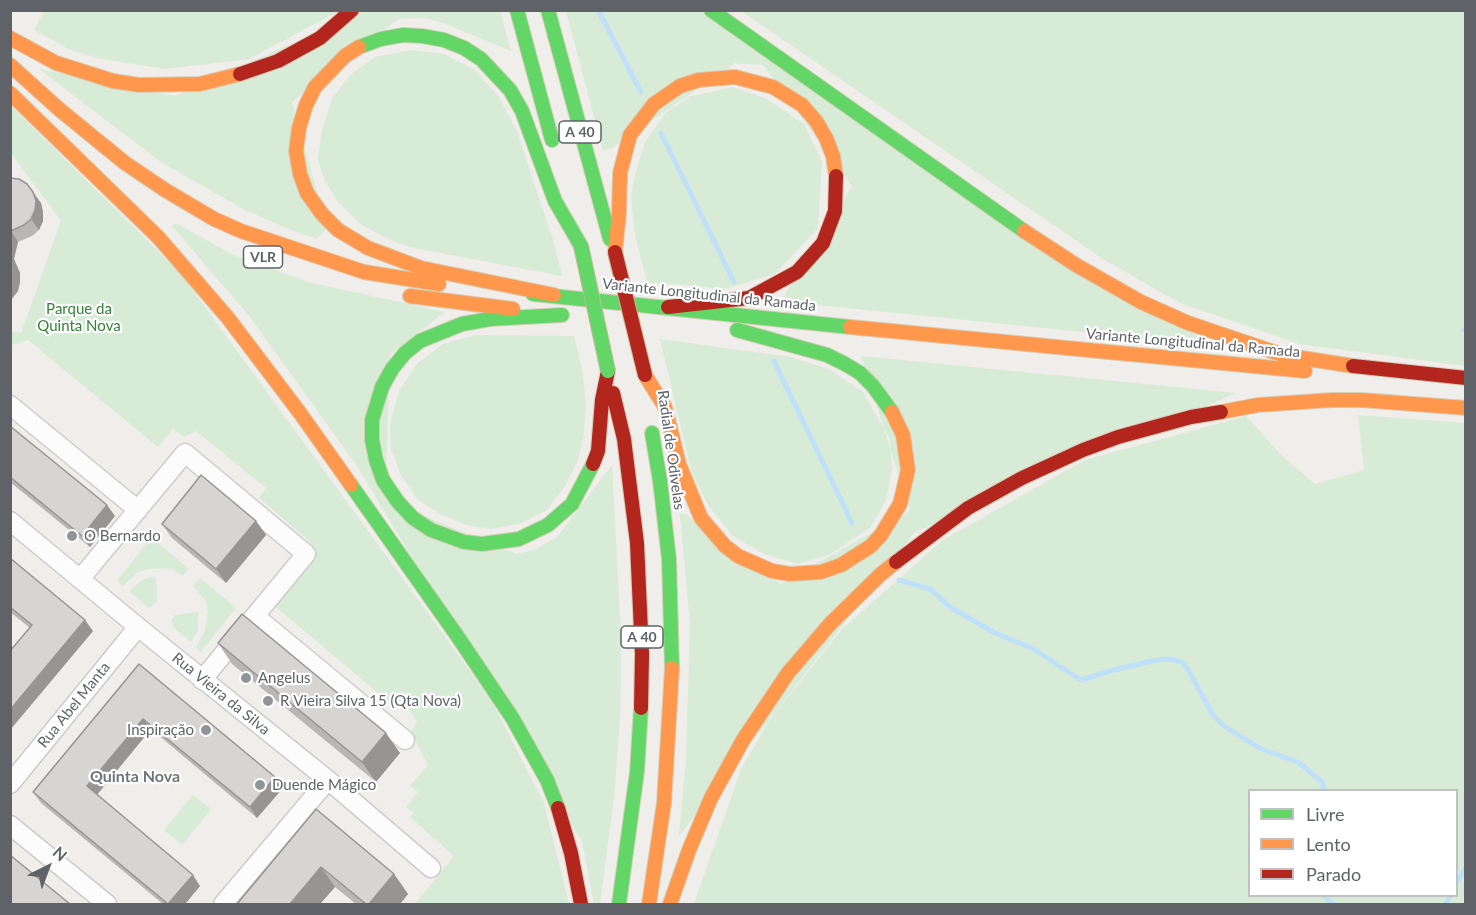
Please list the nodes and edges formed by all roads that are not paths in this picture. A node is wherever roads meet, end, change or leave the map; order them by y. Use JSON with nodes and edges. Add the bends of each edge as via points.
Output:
{"nodes":[{"id":1,"x":352,"y":10,"type":"edge"},
{"id":2,"x":517,"y":10,"type":"edge"},
{"id":3,"x":548,"y":10,"type":"edge"},
{"id":4,"x":711,"y":10,"type":"edge"},
{"id":5,"x":10,"y":38,"type":"edge"},
{"id":6,"x":10,"y":65,"type":"edge"},
{"id":7,"x":10,"y":88,"type":"edge"},
{"id":8,"x":10,"y":93,"type":"edge"},
{"id":9,"x":554,"y":148,"type":"dead end"},
{"id":10,"x":112,"y":174,"type":"dead end"},
{"id":11,"x":563,"y":183,"type":"dead end"},
{"id":12,"x":581,"y":246,"type":"junction"},
{"id":13,"x":615,"y":252,"type":"junction"},
{"id":14,"x":395,"y":294,"type":"dead end"},
{"id":15,"x":554,"y":295,"type":"junction"},
{"id":16,"x":668,"y":307,"type":"junction"},
{"id":17,"x":574,"y":316,"type":"junction"},
{"id":18,"x":644,"y":322,"type":"dead end"},
{"id":19,"x":822,"y":339,"type":"dead end"},
{"id":20,"x":608,"y":371,"type":"junction"},
{"id":21,"x":645,"y":375,"type":"junction"},
{"id":22,"x":1466,"y":378,"type":"edge"},
{"id":23,"x":1466,"y":384,"type":"edge"},
{"id":24,"x":1317,"y":386,"type":"dead end"},
{"id":25,"x":1466,"y":402,"type":"edge"},
{"id":26,"x":10,"y":405,"type":"edge"},
{"id":27,"x":1466,"y":408,"type":"edge"},
{"id":28,"x":138,"y":510,"type":"junction"},
{"id":29,"x":10,"y":521,"type":"edge"},
{"id":30,"x":80,"y":579,"type":"junction"},
{"id":31,"x":255,"y":616,"type":"junction"},
{"id":32,"x":138,"y":627,"type":"junction"},
{"id":33,"x":202,"y":680,"type":"junction"},
{"id":34,"x":405,"y":740,"type":"dead end"},
{"id":35,"x":328,"y":780,"type":"junction"},
{"id":36,"x":10,"y":784,"type":"edge"},
{"id":37,"x":10,"y":825,"type":"edge"},
{"id":38,"x":431,"y":868,"type":"dead end"},
{"id":39,"x":106,"y":904,"type":"edge"},
{"id":40,"x":224,"y":904,"type":"edge"},
{"id":41,"x":581,"y":904,"type":"edge"},
{"id":42,"x":618,"y":904,"type":"edge"},
{"id":43,"x":649,"y":904,"type":"edge"},
{"id":44,"x":670,"y":904,"type":"edge"}],
"edges":[{"from":1,"to":5,"type":"main road","via":[[320,38],[278,62],[200,84],[140,85],[113,81],[56,63]]},
{"from":2,"to":9,"type":"main road","number":"A 40"},
{"from":3,"to":13,"type":"main road","name":"Radial de Odivelas","number":"A 40"},
{"from":4,"to":22,"type":"main road","via":[[998,214],[1141,302],[1283,355]]},
{"from":6,"to":15,"type":"main road","name":"Variante Longitudinal da Ramada","number":"VLR","via":[[67,117],[140,174],[200,211],[242,231],[364,272],[490,291]]},
{"from":7,"to":10,"type":"main road"},
{"from":8,"to":41,"type":"main road","via":[[159,238],[228,318],[452,627],[513,718],[547,780],[572,853]]},
{"from":11,"to":12,"type":"main road","number":"A 40"},
{"from":12,"to":15,"type":"main road","via":[[555,201],[534,140],[510,90],[481,59],[464,48],[422,36],[381,39],[345,56],[315,87],[299,128],[300,174],[307,193],[338,230],[368,248],[421,268]]},
{"from":12,"to":20,"type":"main road","number":"A 40","bridge":true},
{"from":13,"to":16,"type":"main road","via":[[624,152],[641,119],[665,95],[699,80],[735,77],[773,87],[802,105],[826,138],[835,166],[835,211],[823,243],[797,272],[749,298]]},
{"from":13,"to":21,"type":"main road","name":"Radial de Odivelas","number":"A 40","bridge":true},
{"from":14,"to":17,"type":"main road"},
{"from":15,"to":16,"type":"main road","name":"Variante Longitudinal da Ramada","number":"VLR"},
{"from":16,"to":23,"type":"main road","name":"Variante Longitudinal da Ramada","via":[[1016,344]]},
{"from":17,"to":18,"type":"main road"},
{"from":17,"to":20,"type":"main road","via":[[462,324],[441,331],[405,353],[382,387],[372,420],[372,440],[383,480],[414,518],[431,530],[464,542],[511,541],[535,533],[572,504],[590,473],[598,451]]},
{"from":19,"to":21,"type":"main road","via":[[732,330],[827,355],[845,364],[873,386],[899,425],[908,470],[900,504],[871,546],[841,565],[821,572],[772,571],[725,546],[693,502],[665,407]]},
{"from":20,"to":42,"type":"main road","number":"A 40","via":[[624,439],[632,500],[642,635],[637,772]]},
{"from":21,"to":43,"type":"main road","name":"Radial de Odivelas","number":"A 40","via":[[669,560],[672,683],[664,803]]},
{"from":24,"to":25,"type":"main road"},
{"from":26,"to":28,"type":"street"},
{"from":27,"to":44,"type":"main road","via":[[1332,400],[1258,405],[1191,417],[1083,450],[968,508],[873,582],[788,673],[715,790]]},
{"from":28,"to":30,"type":"street"},
{"from":28,"to":31,"type":"street","via":[[184,453],[306,554]]},
{"from":29,"to":30,"type":"street","name":"Rua Vieira da Silva"},
{"from":30,"to":32,"type":"street","name":"Rua Vieira da Silva"},
{"from":31,"to":33,"type":"street"},
{"from":31,"to":34,"type":"street"},
{"from":32,"to":33,"type":"street","name":"Rua Vieira da Silva"},
{"from":32,"to":36,"type":"street","name":"Rua Abel Manta"},
{"from":33,"to":35,"type":"street","name":"Rua Vieira da Silva"},
{"from":35,"to":38,"type":"street","name":"Rua Vieira da Silva"},
{"from":35,"to":40,"type":"street"},
{"from":37,"to":39,"type":"street"}]}
